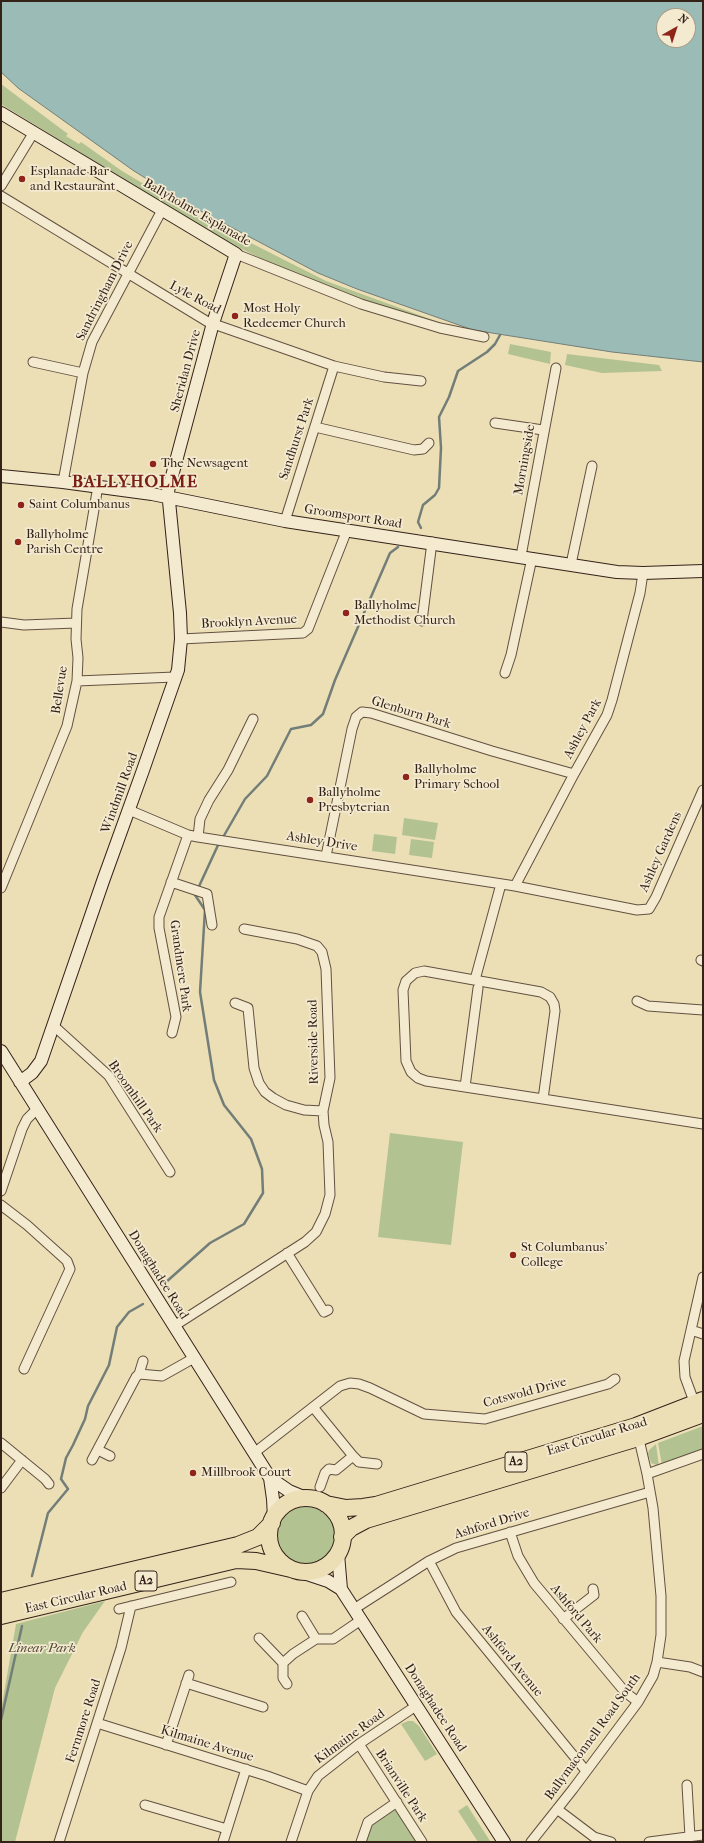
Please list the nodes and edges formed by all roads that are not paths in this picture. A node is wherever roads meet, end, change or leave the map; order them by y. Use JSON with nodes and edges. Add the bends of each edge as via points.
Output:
{"nodes":[{"id":1,"x":1,"y":112,"type":"edge"},
{"id":2,"x":34,"y":132,"type":"junction"},
{"id":3,"x":1,"y":186,"type":"edge"},
{"id":4,"x":1,"y":196,"type":"edge"},
{"id":5,"x":162,"y":210,"type":"junction"},
{"id":6,"x":236,"y":254,"type":"junction"},
{"id":7,"x":128,"y":274,"type":"junction"},
{"id":8,"x":213,"y":323,"type":"junction"},
{"id":9,"x":484,"y":337,"type":"dead end"},
{"id":10,"x":33,"y":362,"type":"dead end"},
{"id":11,"x":334,"y":366,"type":"junction"},
{"id":12,"x":556,"y":368,"type":"dead end"},
{"id":13,"x":83,"y":373,"type":"junction"},
{"id":14,"x":421,"y":381,"type":"dead end"},
{"id":15,"x":495,"y":423,"type":"dead end"},
{"id":16,"x":315,"y":427,"type":"junction"},
{"id":17,"x":543,"y":430,"type":"junction"},
{"id":18,"x":429,"y":443,"type":"dead end"},
{"id":19,"x":592,"y":466,"type":"dead end"},
{"id":20,"x":1,"y":476,"type":"edge"},
{"id":21,"x":63,"y":482,"type":"junction"},
{"id":22,"x":98,"y":486,"type":"junction"},
{"id":23,"x":168,"y":497,"type":"junction"},
{"id":24,"x":285,"y":521,"type":"junction"},
{"id":25,"x":347,"y":530,"type":"junction"},
{"id":26,"x":432,"y":542,"type":"junction"},
{"id":27,"x":526,"y":557,"type":"junction"},
{"id":28,"x":571,"y":564,"type":"junction"},
{"id":29,"x":703,"y":571,"type":"edge"},
{"id":30,"x":643,"y":573,"type":"junction"},
{"id":31,"x":1,"y":622,"type":"edge"},
{"id":32,"x":422,"y":622,"type":"dead end"},
{"id":33,"x":76,"y":623,"type":"junction"},
{"id":34,"x":181,"y":639,"type":"junction"},
{"id":35,"x":505,"y":673,"type":"dead end"},
{"id":36,"x":175,"y":677,"type":"junction"},
{"id":37,"x":77,"y":681,"type":"junction"},
{"id":38,"x":253,"y":719,"type":"dead end"},
{"id":39,"x":574,"y":774,"type":"junction"},
{"id":40,"x":703,"y":790,"type":"edge"},
{"id":41,"x":129,"y":810,"type":"junction"},
{"id":42,"x":188,"y":835,"type":"junction"},
{"id":43,"x":198,"y":837,"type":"junction"},
{"id":44,"x":326,"y":856,"type":"junction"},
{"id":45,"x":171,"y":882,"type":"junction"},
{"id":46,"x":501,"y":884,"type":"junction"},
{"id":47,"x":515,"y":886,"type":"junction"},
{"id":48,"x":1,"y":888,"type":"edge"},
{"id":49,"x":212,"y":925,"type":"dead end"},
{"id":50,"x":244,"y":929,"type":"dead end"},
{"id":51,"x":477,"y":984,"type":"junction"},
{"id":52,"x":637,"y":1001,"type":"dead end"},
{"id":53,"x":234,"y":1003,"type":"dead end"},
{"id":54,"x":703,"y":1010,"type":"edge"},
{"id":55,"x":54,"y":1026,"type":"junction"},
{"id":56,"x":172,"y":1033,"type":"dead end"},
{"id":57,"x":1,"y":1051,"type":"edge"},
{"id":58,"x":20,"y":1082,"type":"junction"},
{"id":59,"x":465,"y":1087,"type":"junction"},
{"id":60,"x":543,"y":1099,"type":"junction"},
{"id":61,"x":37,"y":1109,"type":"junction"},
{"id":62,"x":323,"y":1111,"type":"junction"},
{"id":63,"x":703,"y":1124,"type":"edge"},
{"id":64,"x":170,"y":1172,"type":"dead end"},
{"id":65,"x":1,"y":1191,"type":"edge"},
{"id":66,"x":1,"y":1205,"type":"edge"},
{"id":67,"x":287,"y":1253,"type":"junction"},
{"id":68,"x":703,"y":1276,"type":"edge"},
{"id":69,"x":328,"y":1310,"type":"dead end"},
{"id":70,"x":174,"y":1326,"type":"junction"},
{"id":71,"x":691,"y":1330,"type":"junction"},
{"id":72,"x":703,"y":1334,"type":"edge"},
{"id":73,"x":194,"y":1358,"type":"junction"},
{"id":74,"x":143,"y":1361,"type":"dead end"},
{"id":75,"x":24,"y":1369,"type":"dead end"},
{"id":76,"x":139,"y":1374,"type":"junction"},
{"id":77,"x":615,"y":1379,"type":"dead end"},
{"id":78,"x":313,"y":1407,"type":"junction"},
{"id":79,"x":700,"y":1408,"type":"edge"},
{"id":80,"x":637,"y":1432,"type":"junction"},
{"id":81,"x":1,"y":1443,"type":"edge"},
{"id":82,"x":98,"y":1450,"type":"junction"},
{"id":83,"x":254,"y":1453,"type":"junction"},
{"id":84,"x":703,"y":1454,"type":"edge"},
{"id":85,"x":110,"y":1456,"type":"dead end"},
{"id":86,"x":352,"y":1456,"type":"junction"},
{"id":87,"x":22,"y":1460,"type":"junction"},
{"id":88,"x":92,"y":1460,"type":"dead end"},
{"id":89,"x":377,"y":1464,"type":"dead end"},
{"id":90,"x":647,"y":1474,"type":"junction"},
{"id":91,"x":270,"y":1478,"type":"junction"},
{"id":92,"x":49,"y":1484,"type":"dead end"},
{"id":93,"x":320,"y":1487,"type":"dead end"},
{"id":94,"x":1,"y":1488,"type":"edge"},
{"id":95,"x":650,"y":1492,"type":"junction"},
{"id":96,"x":306,"y":1498,"type":"junction"},
{"id":97,"x":326,"y":1504,"type":"junction"},
{"id":98,"x":273,"y":1521,"type":"junction"},
{"id":99,"x":510,"y":1532,"type":"junction"},
{"id":100,"x":342,"y":1537,"type":"junction"},
{"id":101,"x":338,"y":1554,"type":"junction"},
{"id":102,"x":429,"y":1561,"type":"junction"},
{"id":103,"x":296,"y":1570,"type":"junction"},
{"id":104,"x":231,"y":1582,"type":"dead end"},
{"id":105,"x":341,"y":1589,"type":"junction"},
{"id":106,"x":593,"y":1589,"type":"dead end"},
{"id":107,"x":1,"y":1601,"type":"edge"},
{"id":108,"x":131,"y":1606,"type":"junction"},
{"id":109,"x":119,"y":1609,"type":"dead end"},
{"id":110,"x":354,"y":1609,"type":"junction"},
{"id":111,"x":1,"y":1616,"type":"edge"},
{"id":112,"x":302,"y":1616,"type":"dead end"},
{"id":113,"x":563,"y":1619,"type":"junction"},
{"id":114,"x":361,"y":1620,"type":"junction"},
{"id":115,"x":259,"y":1638,"type":"dead end"},
{"id":116,"x":316,"y":1639,"type":"junction"},
{"id":117,"x":657,"y":1662,"type":"junction"},
{"id":118,"x":283,"y":1663,"type":"junction"},
{"id":119,"x":703,"y":1672,"type":"edge"},
{"id":120,"x":287,"y":1684,"type":"dead end"},
{"id":121,"x":638,"y":1702,"type":"junction"},
{"id":122,"x":416,"y":1706,"type":"junction"},
{"id":123,"x":263,"y":1707,"type":"dead end"},
{"id":124,"x":98,"y":1723,"type":"junction"},
{"id":125,"x":166,"y":1744,"type":"junction"},
{"id":126,"x":359,"y":1744,"type":"junction"},
{"id":127,"x":246,"y":1769,"type":"junction"},
{"id":128,"x":586,"y":1771,"type":"junction"},
{"id":129,"x":687,"y":1785,"type":"dead end"},
{"id":130,"x":308,"y":1791,"type":"junction"},
{"id":131,"x":397,"y":1802,"type":"junction"},
{"id":132,"x":145,"y":1805,"type":"dead end"},
{"id":133,"x":557,"y":1809,"type":"junction"},
{"id":134,"x":227,"y":1829,"type":"junction"},
{"id":135,"x":703,"y":1835,"type":"edge"},
{"id":136,"x":690,"y":1837,"type":"junction"},
{"id":137,"x":59,"y":1842,"type":"edge"},
{"id":138,"x":223,"y":1842,"type":"edge"},
{"id":139,"x":291,"y":1842,"type":"edge"},
{"id":140,"x":361,"y":1842,"type":"edge"},
{"id":141,"x":422,"y":1842,"type":"edge"},
{"id":142,"x":504,"y":1842,"type":"edge"},
{"id":143,"x":531,"y":1842,"type":"edge"},
{"id":144,"x":611,"y":1842,"type":"edge"},
{"id":145,"x":649,"y":1842,"type":"edge"}],
"edges":[{"from":1,"to":2,"type":"main road","name":"Ballyholme Esplanade"},
{"from":2,"to":3,"type":"street"},
{"from":2,"to":5,"type":"main road","name":"Ballyholme Esplanade"},
{"from":4,"to":7,"type":"street","name":"Lyle Road"},
{"from":5,"to":6,"type":"main road","name":"Ballyholme Esplanade"},
{"from":5,"to":7,"type":"street","name":"Sandringham Drive"},
{"from":6,"to":8,"type":"main road","name":"Sheridan Drive"},
{"from":6,"to":9,"type":"street","name":"Ballyholme Esplanade","via":[[361,304],[440,328]]},
{"from":7,"to":8,"type":"street","name":"Lyle Road"},
{"from":7,"to":13,"type":"street","name":"Sandringham Drive","via":[[92,342]]},
{"from":8,"to":11,"type":"street","name":"Lyle Road"},
{"from":8,"to":23,"type":"main road","name":"Sheridan Drive"},
{"from":10,"to":13,"type":"street"},
{"from":11,"to":14,"type":"street","name":"Lyle Road","via":[[384,377]]},
{"from":11,"to":16,"type":"street","name":"Sandhurst Park"},
{"from":12,"to":17,"type":"street","name":"Morningside"},
{"from":13,"to":21,"type":"street","name":"Sandringham Drive"},
{"from":15,"to":17,"type":"street"},
{"from":16,"to":18,"type":"street","via":[[414,450],[423,449]]},
{"from":16,"to":24,"type":"street","name":"Sandhurst Park"},
{"from":17,"to":27,"type":"street","name":"Morningside"},
{"from":19,"to":28,"type":"street"},
{"from":20,"to":21,"type":"main road","name":"Groomsport Road"},
{"from":21,"to":22,"type":"main road","name":"Groomsport Road"},
{"from":22,"to":23,"type":"main road","name":"Groomsport Road"},
{"from":22,"to":33,"type":"street","name":"Bellevue"},
{"from":23,"to":24,"type":"main road","name":"Groomsport Road"},
{"from":23,"to":34,"type":"main road","name":"Windmill Road"},
{"from":24,"to":25,"type":"main road","name":"Groomsport Road"},
{"from":25,"to":26,"type":"main road","name":"Groomsport Road"},
{"from":25,"to":34,"type":"street","name":"Brooklyn Avenue","via":[[308,629],[303,633]]},
{"from":26,"to":27,"type":"main road","name":"Groomsport Road"},
{"from":26,"to":32,"type":"street"},
{"from":27,"to":28,"type":"main road","name":"Groomsport Road"},
{"from":27,"to":35,"type":"street","name":"Morningside","via":[[511,655]]},
{"from":28,"to":30,"type":"main road","name":"Groomsport Road","via":[[617,572]]},
{"from":29,"to":30,"type":"main road","name":"Groomsport Road"},
{"from":30,"to":39,"type":"street","name":"Ashley Park","via":[[640,593],[607,715]]},
{"from":31,"to":33,"type":"street","via":[[24,625]]},
{"from":33,"to":37,"type":"street","name":"Bellevue"},
{"from":34,"to":36,"type":"main road","name":"Windmill Road"},
{"from":36,"to":37,"type":"street"},
{"from":36,"to":41,"type":"main road","name":"Windmill Road"},
{"from":37,"to":48,"type":"street","name":"Bellevue","via":[[67,726]]},
{"from":38,"to":43,"type":"street","via":[[228,770],[208,800],[200,819]]},
{"from":39,"to":44,"type":"street","name":"Glenburn Park","via":[[362,712],[356,717],[352,729]]},
{"from":39,"to":47,"type":"street","name":"Ashley Park"},
{"from":40,"to":47,"type":"street","name":"Ashley Gardens","via":[[649,909],[637,910]]},
{"from":41,"to":42,"type":"street","name":"Ashley Drive"},
{"from":41,"to":55,"type":"main road","name":"Windmill Road"},
{"from":42,"to":43,"type":"street","name":"Ashley Drive"},
{"from":42,"to":45,"type":"street","name":"Grandmere Park"},
{"from":43,"to":44,"type":"street","name":"Ashley Drive"},
{"from":44,"to":46,"type":"street","name":"Ashley Drive"},
{"from":45,"to":49,"type":"street","via":[[207,894]]},
{"from":45,"to":56,"type":"street","name":"Grandmere Park","via":[[159,917],[159,928],[176,1017]]},
{"from":46,"to":47,"type":"street","name":"Ashley Drive"},
{"from":46,"to":51,"type":"street","via":[[476,976]]},
{"from":50,"to":62,"type":"street","name":"Riverside Road","via":[[297,939],[317,946],[322,952],[326,969],[330,1078]]},
{"from":51,"to":59,"type":"street"},
{"from":51,"to":59,"type":"street","via":[[424,971],[415,973],[406,981],[403,990],[406,1061],[411,1072],[426,1081]]},
{"from":51,"to":60,"type":"street","via":[[541,992],[554,1004]]},
{"from":52,"to":54,"type":"street","via":[[648,1006]]},
{"from":53,"to":62,"type":"street","via":[[248,1008],[254,1068],[265,1092],[286,1105],[304,1110]]},
{"from":55,"to":58,"type":"main road","name":"Windmill Road","via":[[42,1061]]},
{"from":55,"to":64,"type":"street","name":"Broomhill Park","via":[[108,1076]]},
{"from":57,"to":58,"type":"main road","name":"Donaghadee Road"},
{"from":58,"to":61,"type":"main road","name":"Donaghadee Road"},
{"from":59,"to":60,"type":"street"},
{"from":60,"to":63,"type":"street"},
{"from":61,"to":65,"type":"street","via":[[22,1129]]},
{"from":61,"to":70,"type":"main road","name":"Donaghadee Road"},
{"from":62,"to":67,"type":"street","name":"Riverside Road","via":[[328,1142],[330,1195],[325,1214],[316,1232]]},
{"from":66,"to":75,"type":"street","via":[[67,1261],[70,1269]]},
{"from":67,"to":69,"type":"street","via":[[324,1312]]},
{"from":67,"to":70,"type":"street","name":"Riverside Road"},
{"from":68,"to":71,"type":"street"},
{"from":70,"to":73,"type":"main road","name":"Donaghadee Road"},
{"from":71,"to":72,"type":"street"},
{"from":71,"to":79,"type":"street","via":[[684,1361],[685,1377]]},
{"from":73,"to":76,"type":"street","via":[[162,1376]]},
{"from":73,"to":83,"type":"main road","name":"Donaghadee Road"},
{"from":74,"to":76,"type":"street"},
{"from":76,"to":82,"type":"street"},
{"from":77,"to":78,"type":"street","name":"Cotswold Drive","via":[[608,1384],[485,1419],[424,1414],[359,1384],[350,1383],[340,1386]]},
{"from":78,"to":83,"type":"street","name":"Cotswold Drive"},
{"from":78,"to":86,"type":"street"},
{"from":79,"to":80,"type":"highway","name":"East Circular Road","number":"A2"},
{"from":80,"to":90,"type":"street","name":"Ballymaconnell Road South"},
{"from":80,"to":97,"type":"highway","name":"East Circular Road","number":"A2","via":[[376,1505],[346,1508]]},
{"from":80,"to":100,"type":"highway","name":"East Circular Road","number":"A2","via":[[366,1520],[351,1528]]},
{"from":81,"to":87,"type":"street"},
{"from":82,"to":85,"type":"street"},
{"from":82,"to":88,"type":"street"},
{"from":83,"to":91,"type":"main road","name":"Donaghadee Road"},
{"from":84,"to":90,"type":"street"},
{"from":86,"to":89,"type":"street","via":[[359,1462]]},
{"from":86,"to":93,"type":"street","via":[[336,1470],[326,1466]]},
{"from":87,"to":92,"type":"street"},
{"from":87,"to":94,"type":"street"},
{"from":90,"to":95,"type":"street","name":"Ballymaconnell Road South"},
{"from":91,"to":96,"type":"main road","name":"Donaghadee Road","via":[[289,1491]]},
{"from":91,"to":98,"type":"main road"},
{"from":95,"to":99,"type":"street","name":"Ashford Drive"},
{"from":95,"to":117,"type":"street","name":"Ballymaconnell Road South","via":[[661,1596],[661,1634]]},
{"from":96,"to":97,"type":"highway","number":"A2"},
{"from":96,"to":98,"type":"highway","number":"A2","via":[[287,1504]]},
{"from":97,"to":100,"type":"highway","via":[[339,1519],[343,1528]]},
{"from":98,"to":103,"type":"highway","via":[[270,1534],[273,1550],[282,1563]]},
{"from":98,"to":107,"type":"highway","name":"East Circular Road","number":"A2","via":[[258,1537],[238,1545]]},
{"from":99,"to":102,"type":"street","name":"Ashford Drive","via":[[456,1548]]},
{"from":99,"to":113,"type":"street","name":"Ashford Park","via":[[518,1556],[534,1583]]},
{"from":100,"to":101,"type":"highway","via":[[342,1546]]},
{"from":101,"to":103,"type":"highway","number":"A2","via":[[332,1562],[312,1572]]},
{"from":101,"to":105,"type":"main road","name":"Donaghadee Road"},
{"from":102,"to":110,"type":"street","name":"Ashford Drive"},
{"from":102,"to":128,"type":"street","name":"Ashford Avenue","via":[[456,1612]]},
{"from":103,"to":105,"type":"main road","name":"Donaghadee Road","via":[[328,1581]]},
{"from":103,"to":111,"type":"highway","name":"East Circular Road","number":"A2","via":[[236,1560]]},
{"from":104,"to":108,"type":"street"},
{"from":105,"to":110,"type":"main road","name":"Donaghadee Road"},
{"from":106,"to":113,"type":"street","via":[[594,1595]]},
{"from":108,"to":109,"type":"street"},
{"from":108,"to":124,"type":"street","name":"Fernmore Road"},
{"from":110,"to":114,"type":"main road","name":"Donaghadee Road"},
{"from":112,"to":116,"type":"street"},
{"from":113,"to":121,"type":"street","name":"Ashford Park","via":[[625,1692]]},
{"from":114,"to":116,"type":"street","via":[[333,1640]]},
{"from":114,"to":122,"type":"main road","name":"Donaghadee Road"},
{"from":115,"to":118,"type":"street"},
{"from":116,"to":118,"type":"street"},
{"from":117,"to":119,"type":"street","via":[[690,1667]]},
{"from":117,"to":121,"type":"street","name":"Ballymaconnell Road South","via":[[653,1676]]},
{"from":118,"to":120,"type":"street","via":[[283,1678]]},
{"from":121,"to":128,"type":"street","name":"Ballymaconnell Road South"},
{"from":122,"to":126,"type":"street","name":"Kilmaine Road"},
{"from":122,"to":142,"type":"main road","name":"Donaghadee Road"},
{"from":123,"to":125,"type":"street","via":[[187,1679]]},
{"from":124,"to":125,"type":"street","name":"Kilmaine Avenue"},
{"from":124,"to":137,"type":"street","name":"Fernmore Road"},
{"from":125,"to":127,"type":"street","name":"Kilmaine Avenue"},
{"from":126,"to":130,"type":"street","name":"Kilmaine Road","via":[[326,1768]]},
{"from":126,"to":131,"type":"street","name":"Brianville Park"},
{"from":127,"to":130,"type":"street","name":"Kilmaine Avenue"},
{"from":127,"to":134,"type":"street"},
{"from":128,"to":133,"type":"street","name":"Ballymaconnell Road South"},
{"from":129,"to":136,"type":"street"},
{"from":130,"to":139,"type":"street","name":"Kilmaine Road"},
{"from":131,"to":140,"type":"street","via":[[368,1822]]},
{"from":131,"to":141,"type":"street","name":"Brianville Park"},
{"from":132,"to":134,"type":"street"},
{"from":133,"to":143,"type":"street","name":"Ballymaconnell Road South"},
{"from":133,"to":144,"type":"street","via":[[594,1837]]},
{"from":134,"to":138,"type":"street"},
{"from":135,"to":136,"type":"street"},
{"from":136,"to":145,"type":"street"}]}
